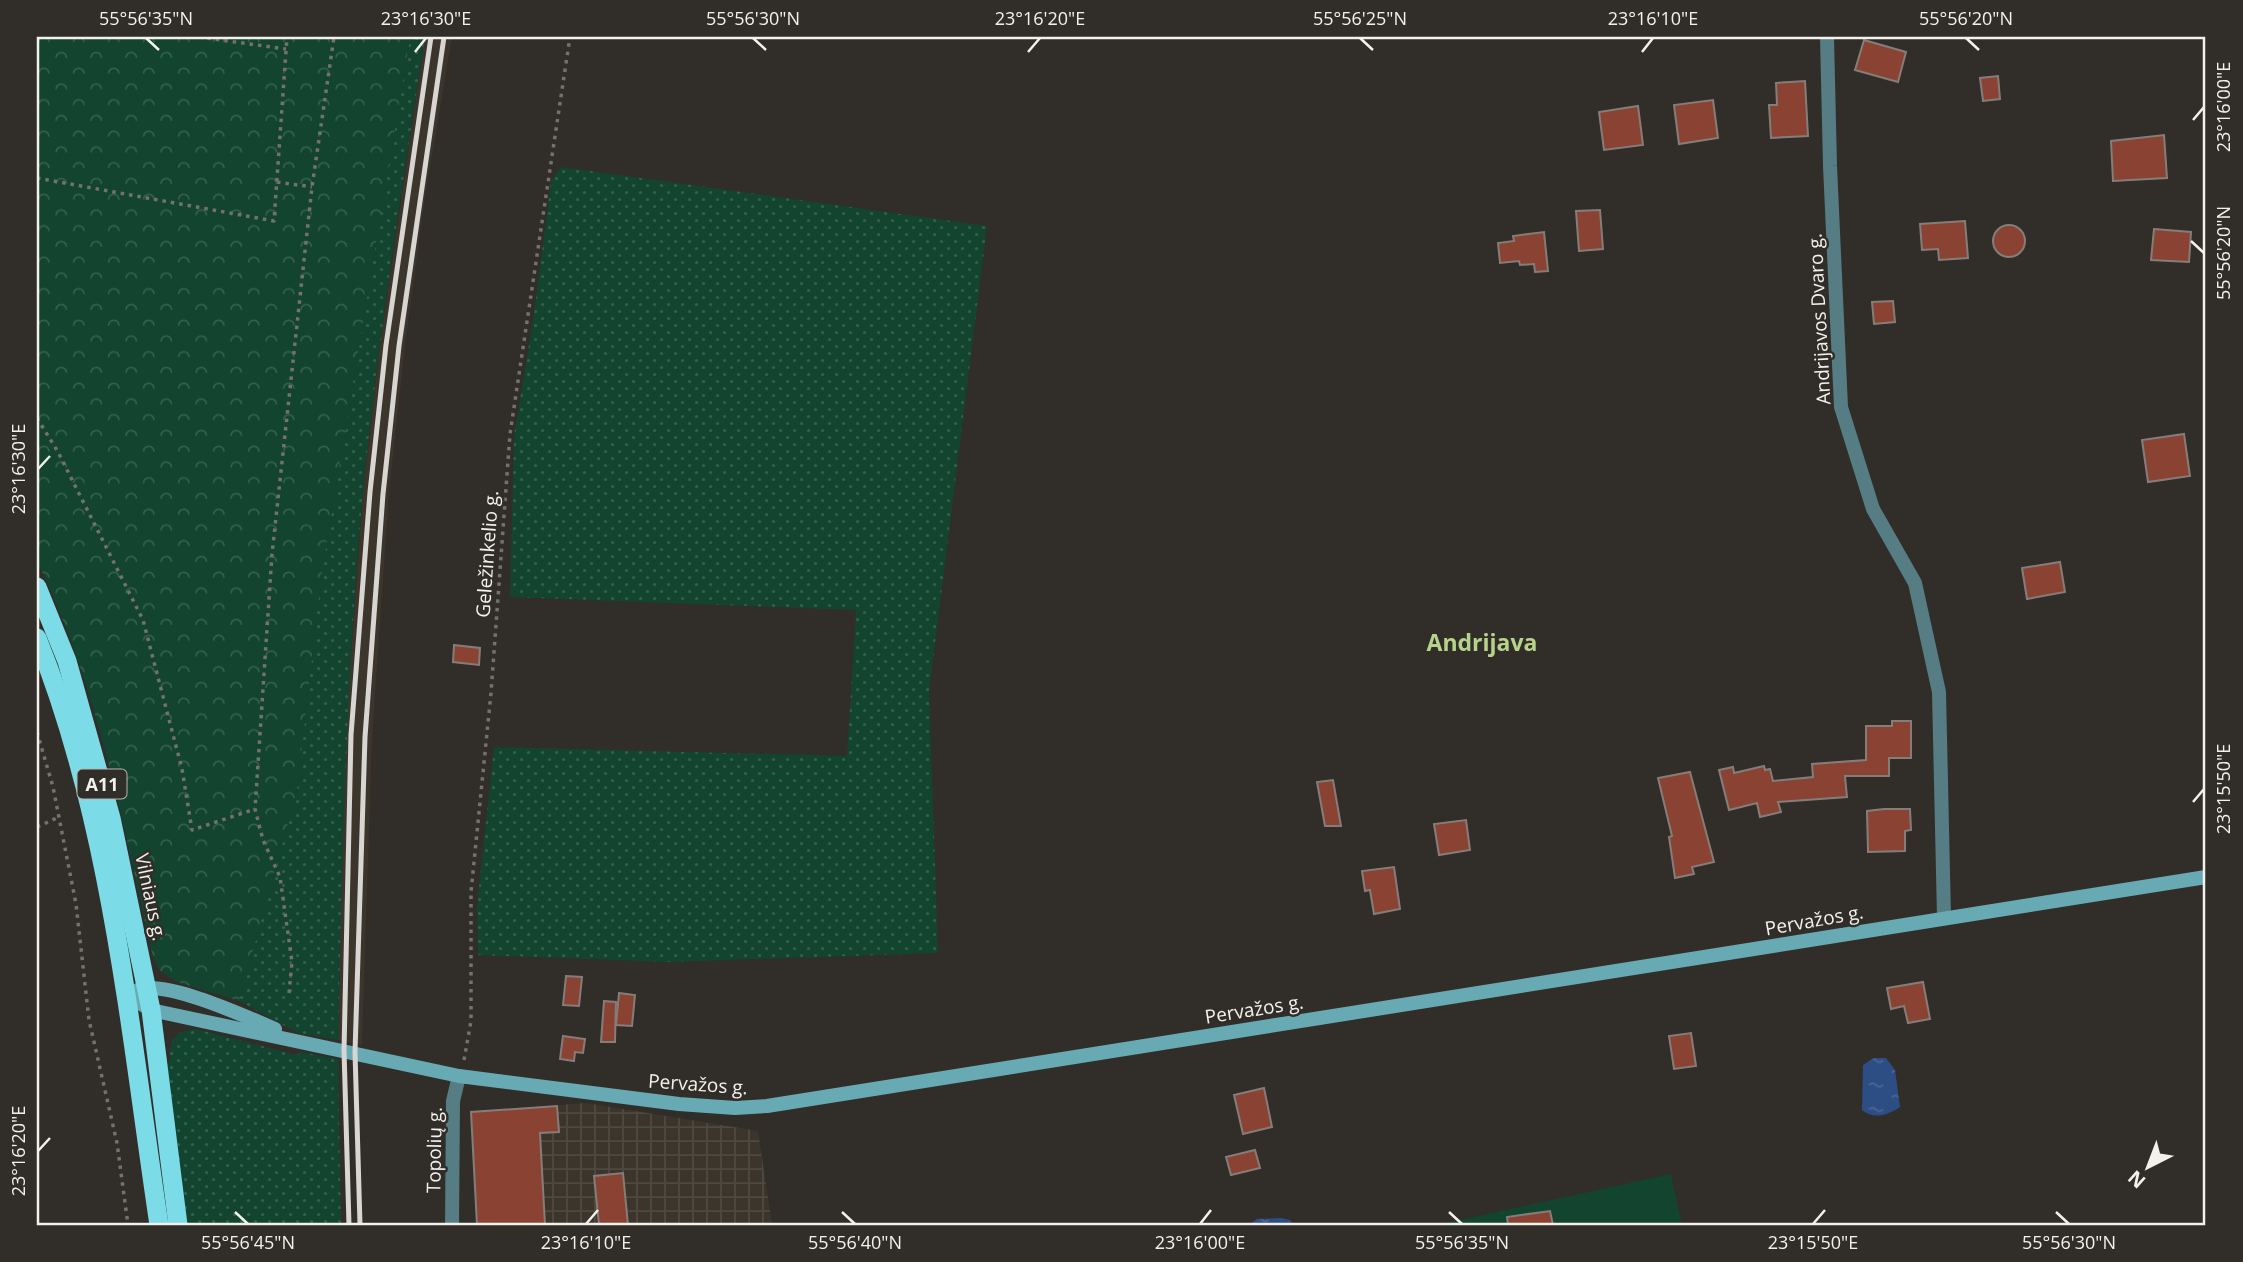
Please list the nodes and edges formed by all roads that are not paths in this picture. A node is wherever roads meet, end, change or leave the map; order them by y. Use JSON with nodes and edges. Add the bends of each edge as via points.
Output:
{"nodes":[{"id":1,"x":1827,"y":37,"type":"edge"},
{"id":2,"x":37,"y":587,"type":"edge"},
{"id":3,"x":37,"y":638,"type":"edge"},
{"id":4,"x":2206,"y":877,"type":"edge"},
{"id":5,"x":1944,"y":917,"type":"junction"},
{"id":6,"x":147,"y":986,"type":"junction"},
{"id":7,"x":127,"y":995,"type":"junction"},
{"id":8,"x":151,"y":1010,"type":"junction"},
{"id":9,"x":308,"y":1042,"type":"junction"},
{"id":10,"x":459,"y":1076,"type":"junction"},
{"id":11,"x":159,"y":1225,"type":"edge"},
{"id":12,"x":178,"y":1225,"type":"edge"},
{"id":13,"x":452,"y":1225,"type":"edge"}],
"edges":[{"from":1,"to":5,"type":"street","name":"Andrijavos Dvaro g.","via":[[1841,407],[1872,509],[1915,583],[1939,692]]},
{"from":2,"to":6,"type":"highway","name":"Vilniaus g.","number":"A11","via":[[67,661],[111,818]]},
{"from":3,"to":7,"type":"highway","number":"A11","via":[[78,765]]},
{"from":4,"to":5,"type":"main road","name":"Pervažos g."},
{"from":5,"to":10,"type":"main road","name":"Pervažos g.","via":[[768,1107],[679,1104]]},
{"from":6,"to":7,"type":"main road"},
{"from":6,"to":8,"type":"highway","name":"Vilniaus g.","number":"A11"},
{"from":6,"to":9,"type":"main road","name":"Pervažos g.","via":[[183,994]]},
{"from":7,"to":8,"type":"main road","name":"Pervažos g."},
{"from":7,"to":11,"type":"highway","number":"A11"},
{"from":8,"to":9,"type":"main road","name":"Pervažos g."},
{"from":8,"to":12,"type":"highway","name":"Vilniaus g.","number":"A11"},
{"from":9,"to":10,"type":"main road","name":"Pervažos g."},
{"from":10,"to":13,"type":"street","name":"Topolių g.","via":[[453,1101]]}]}
